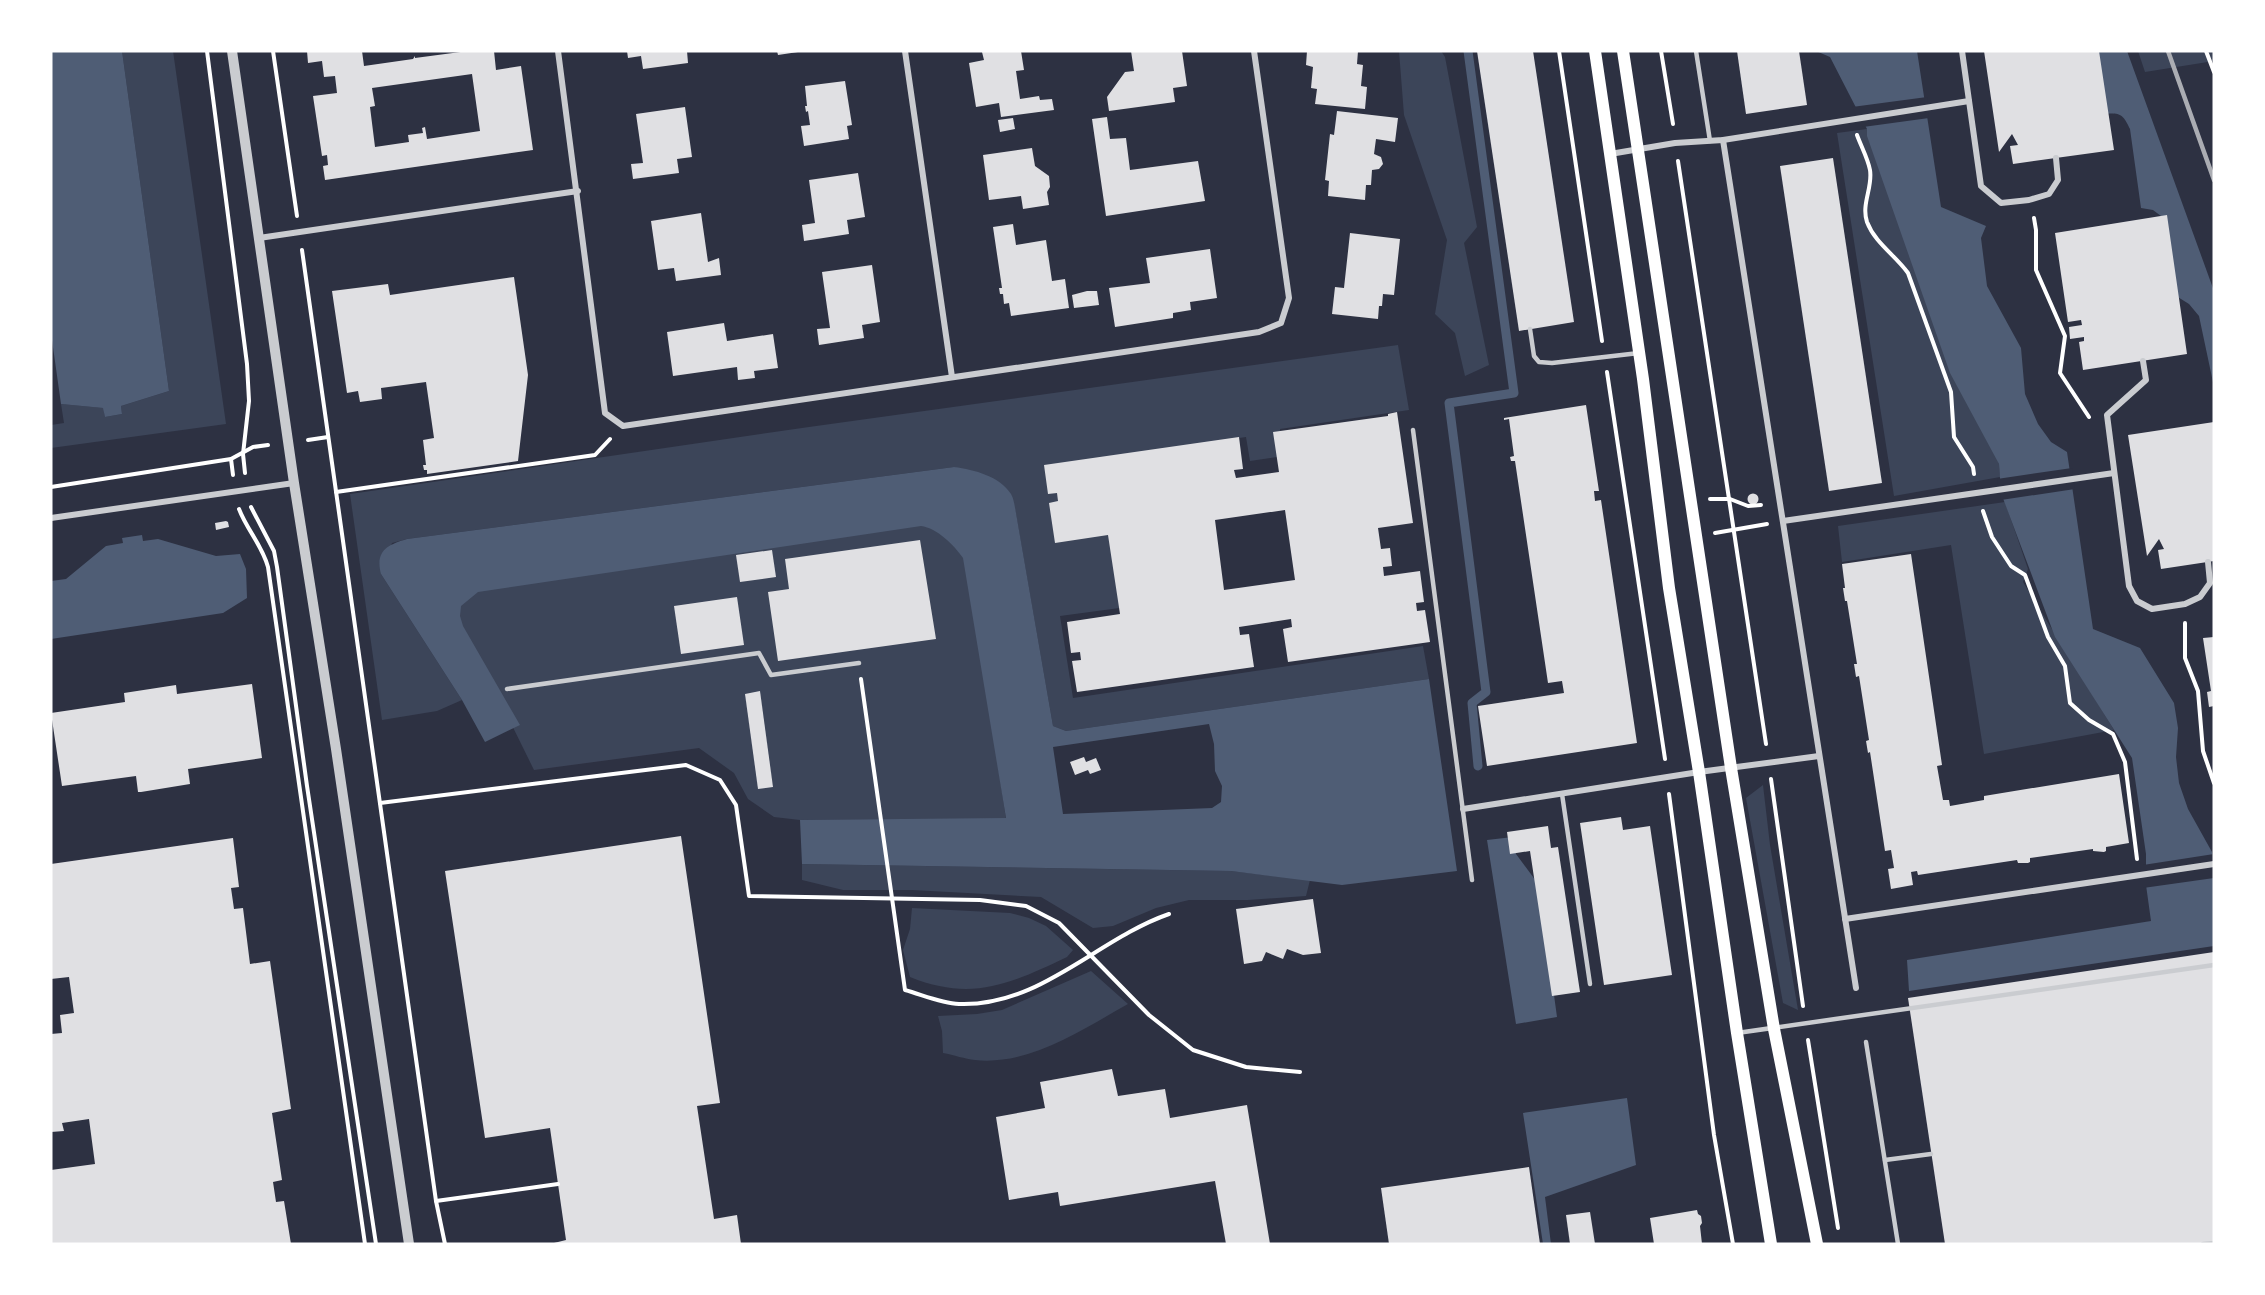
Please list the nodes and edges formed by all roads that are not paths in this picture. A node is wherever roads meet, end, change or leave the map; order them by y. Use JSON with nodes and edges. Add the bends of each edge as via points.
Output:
{"nodes":[{"id":1,"x":232,"y":51,"type":"edge"},
{"id":2,"x":558,"y":51,"type":"edge"},
{"id":3,"x":905,"y":51,"type":"edge"},
{"id":4,"x":1254,"y":51,"type":"edge"},
{"id":5,"x":1595,"y":51,"type":"edge"},
{"id":6,"x":1623,"y":51,"type":"edge"},
{"id":7,"x":1696,"y":51,"type":"edge"},
{"id":8,"x":1962,"y":51,"type":"edge"},
{"id":9,"x":1969,"y":101,"type":"junction"},
{"id":10,"x":1723,"y":140,"type":"junction"},
{"id":11,"x":1710,"y":141,"type":"junction"},
{"id":12,"x":1638,"y":149,"type":"junction"},
{"id":13,"x":1610,"y":154,"type":"junction"},
{"id":14,"x":2056,"y":158,"type":"dead end"},
{"id":15,"x":578,"y":191,"type":"junction"},
{"id":16,"x":259,"y":238,"type":"junction"},
{"id":17,"x":1530,"y":329,"type":"dead end"},
{"id":18,"x":1639,"y":353,"type":"junction"},
{"id":19,"x":2143,"y":361,"type":"dead end"},
{"id":20,"x":952,"y":377,"type":"junction"},
{"id":21,"x":1413,"y":430,"type":"dead end"},
{"id":22,"x":2114,"y":473,"type":"junction"},
{"id":23,"x":294,"y":483,"type":"junction"},
{"id":24,"x":51,"y":518,"type":"edge"},
{"id":25,"x":1782,"y":521,"type":"junction"},
{"id":26,"x":2208,"y":562,"type":"dead end"},
{"id":27,"x":859,"y":663,"type":"road end"},
{"id":28,"x":507,"y":689,"type":"dead end"},
{"id":29,"x":1819,"y":756,"type":"junction"},
{"id":30,"x":1731,"y":768,"type":"junction"},
{"id":31,"x":1699,"y":772,"type":"junction"},
{"id":32,"x":1562,"y":794,"type":"junction"},
{"id":33,"x":1463,"y":809,"type":"junction"},
{"id":34,"x":2214,"y":864,"type":"edge"},
{"id":35,"x":1472,"y":880,"type":"dead end"},
{"id":36,"x":1845,"y":919,"type":"junction"},
{"id":37,"x":2214,"y":964,"type":"edge"},
{"id":38,"x":1590,"y":984,"type":"dead end"},
{"id":39,"x":1856,"y":988,"type":"dead end"},
{"id":40,"x":1774,"y":1029,"type":"junction"},
{"id":41,"x":1737,"y":1033,"type":"junction"},
{"id":42,"x":1866,"y":1042,"type":"dead end"},
{"id":43,"x":1931,"y":1154,"type":"dead end"},
{"id":44,"x":1885,"y":1160,"type":"junction"},
{"id":45,"x":2214,"y":1243,"type":"edge"},
{"id":46,"x":409,"y":1244,"type":"edge"},
{"id":47,"x":1771,"y":1244,"type":"edge"},
{"id":48,"x":1817,"y":1244,"type":"edge"},
{"id":49,"x":1898,"y":1244,"type":"edge"},
{"id":50,"x":2204,"y":1244,"type":"edge"}],
"edges":[{"from":1,"to":16,"type":"street"},
{"from":2,"to":15,"type":"street"},
{"from":3,"to":20,"type":"street"},
{"from":4,"to":20,"type":"street","via":[[1289,298],[1281,323],[1259,332]]},
{"from":5,"to":13,"type":"main road"},
{"from":6,"to":12,"type":"main road"},
{"from":7,"to":11,"type":"lane"},
{"from":8,"to":9,"type":"street"},
{"from":9,"to":10,"type":"street"},
{"from":9,"to":14,"type":"street","via":[[1981,186],[2001,203],[2049,194],[2058,180]]},
{"from":10,"to":11,"type":"street"},
{"from":10,"to":25,"type":"street"},
{"from":11,"to":12,"type":"street"},
{"from":12,"to":13,"type":"street"},
{"from":12,"to":30,"type":"main road"},
{"from":13,"to":18,"type":"main road"},
{"from":15,"to":16,"type":"street"},
{"from":15,"to":20,"type":"street","via":[[605,413],[623,426]]},
{"from":16,"to":23,"type":"street"},
{"from":17,"to":18,"type":"lane","via":[[1534,356],[1539,362]]},
{"from":18,"to":31,"type":"main road","via":[[1669,588]]},
{"from":19,"to":22,"type":"street","via":[[2146,380],[2107,415]]},
{"from":21,"to":33,"type":"lane"},
{"from":22,"to":25,"type":"street"},
{"from":22,"to":26,"type":"street","via":[[2129,586],[2137,601],[2152,609],[2185,604],[2200,597],[2210,583]]},
{"from":23,"to":24,"type":"street"},
{"from":23,"to":46,"type":"street"},
{"from":25,"to":29,"type":"street"},
{"from":27,"to":28,"type":"lane","via":[[771,675],[759,653]]},
{"from":29,"to":30,"type":"street"},
{"from":29,"to":36,"type":"street"},
{"from":30,"to":31,"type":"street"},
{"from":30,"to":40,"type":"main road"},
{"from":31,"to":32,"type":"street"},
{"from":31,"to":41,"type":"main road"},
{"from":32,"to":33,"type":"street"},
{"from":32,"to":38,"type":"lane"},
{"from":33,"to":35,"type":"lane"},
{"from":34,"to":36,"type":"street"},
{"from":36,"to":39,"type":"street"},
{"from":37,"to":40,"type":"lane"},
{"from":40,"to":41,"type":"lane"},
{"from":40,"to":48,"type":"main road"},
{"from":41,"to":47,"type":"main road"},
{"from":42,"to":44,"type":"lane"},
{"from":43,"to":44,"type":"lane"},
{"from":44,"to":49,"type":"lane"},
{"from":45,"to":50,"type":"lane"}]}
